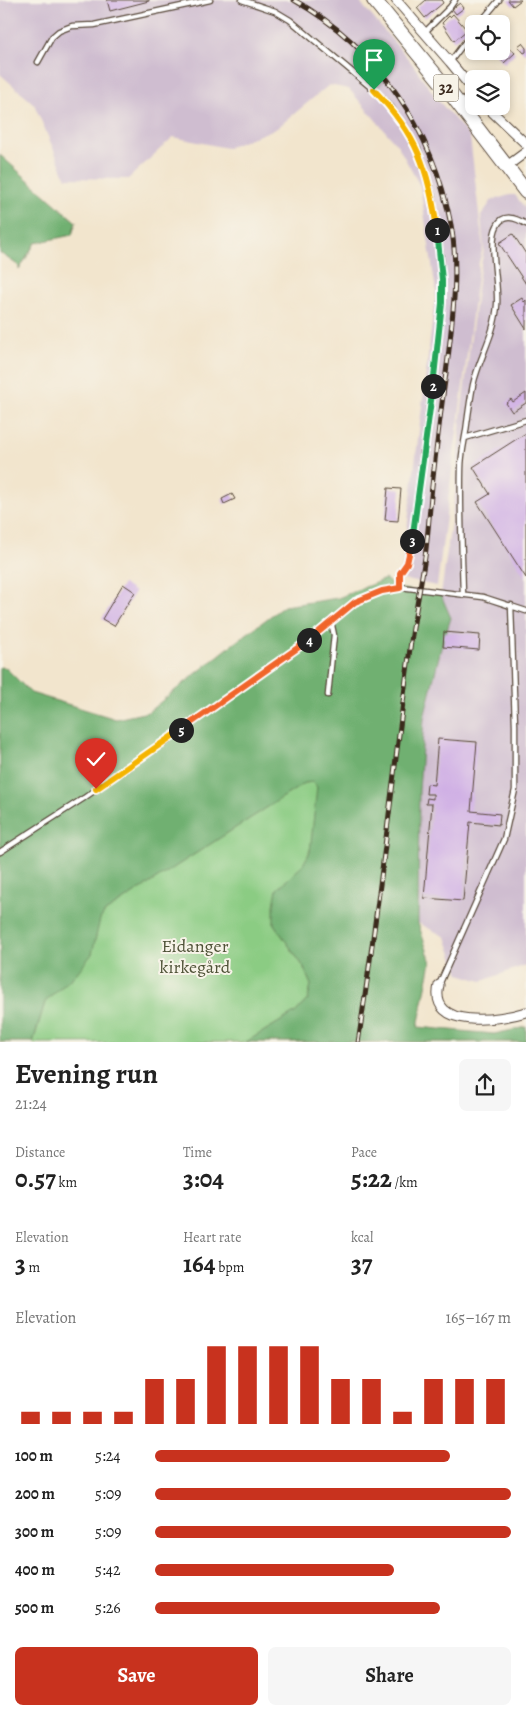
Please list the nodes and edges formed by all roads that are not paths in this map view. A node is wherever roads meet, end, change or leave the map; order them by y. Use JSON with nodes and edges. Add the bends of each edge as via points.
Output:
{"nodes":[{"id":1,"x":210,"y":0,"type":"edge"},
{"id":2,"x":242,"y":0,"type":"edge"},
{"id":3,"x":374,"y":0,"type":"edge"},
{"id":4,"x":396,"y":0,"type":"edge"},
{"id":5,"x":455,"y":0,"type":"edge"},
{"id":6,"x":500,"y":0,"type":"edge"},
{"id":7,"x":487,"y":15,"type":"edge"},
{"id":8,"x":425,"y":32,"type":"junction"},
{"id":9,"x":465,"y":42,"type":"edge"},
{"id":10,"x":38,"y":62,"type":"dead end"},
{"id":11,"x":450,"y":62,"type":"junction"},
{"id":12,"x":465,"y":80,"type":"edge"},
{"id":13,"x":495,"y":115,"type":"edge"},
{"id":14,"x":526,"y":144,"type":"edge"},
{"id":15,"x":526,"y":152,"type":"edge"},
{"id":16,"x":507,"y":166,"type":"junction"},
{"id":17,"x":526,"y":192,"type":"edge"},
{"id":18,"x":526,"y":224,"type":"edge"},
{"id":19,"x":526,"y":420,"type":"edge"},
{"id":20,"x":465,"y":438,"type":"junction"},
{"id":21,"x":400,"y":588,"type":"junction"},
{"id":22,"x":463,"y":594,"type":"junction"},
{"id":23,"x":511,"y":606,"type":"junction"},
{"id":24,"x":526,"y":611,"type":"edge"},
{"id":25,"x":331,"y":621,"type":"junction"},
{"id":26,"x":328,"y":695,"type":"dead end"},
{"id":27,"x":0,"y":852,"type":"edge"},
{"id":28,"x":438,"y":984,"type":"joint"},
{"id":29,"x":526,"y":1012,"type":"edge"}],
"edges":[{"from":1,"to":10,"type":"lane","via":[[94,26],[72,26],[52,38]]},
{"from":2,"to":21,"type":"lane","via":[[268,8],[290,20],[374,90],[390,106],[418,148],[429,186],[441,260],[442,303],[412,540],[407,563],[400,573]]},
{"from":3,"to":16,"type":"main road","number":"32"},
{"from":4,"to":8,"type":"street"},
{"from":5,"to":8,"type":"lane"},
{"from":6,"to":7,"type":"lane"},
{"from":8,"to":11,"type":"street"},
{"from":9,"to":11,"type":"lane"},
{"from":11,"to":12,"type":"street"},
{"from":13,"to":14,"type":"street"},
{"from":15,"to":16,"type":"street"},
{"from":16,"to":17,"type":"main road","number":"32"},
{"from":18,"to":20,"type":"lane","via":[[510,217],[503,219],[494,233],[492,247],[498,283],[497,306],[473,385]]},
{"from":19,"to":20,"type":"lane"},
{"from":20,"to":22,"type":"lane","via":[[461,467]]},
{"from":21,"to":22,"type":"lane"},
{"from":21,"to":25,"type":"lane","via":[[355,602]]},
{"from":22,"to":23,"type":"lane"},
{"from":23,"to":24,"type":"lane"},
{"from":23,"to":28,"type":"lane","via":[[515,790],[504,839]]},
{"from":25,"to":26,"type":"lane","via":[[334,634]]},
{"from":25,"to":27,"type":"lane","via":[[313,638]]},
{"from":28,"to":29,"type":"street","via":[[436,999],[440,1006],[456,1016],[488,1019]]}]}
